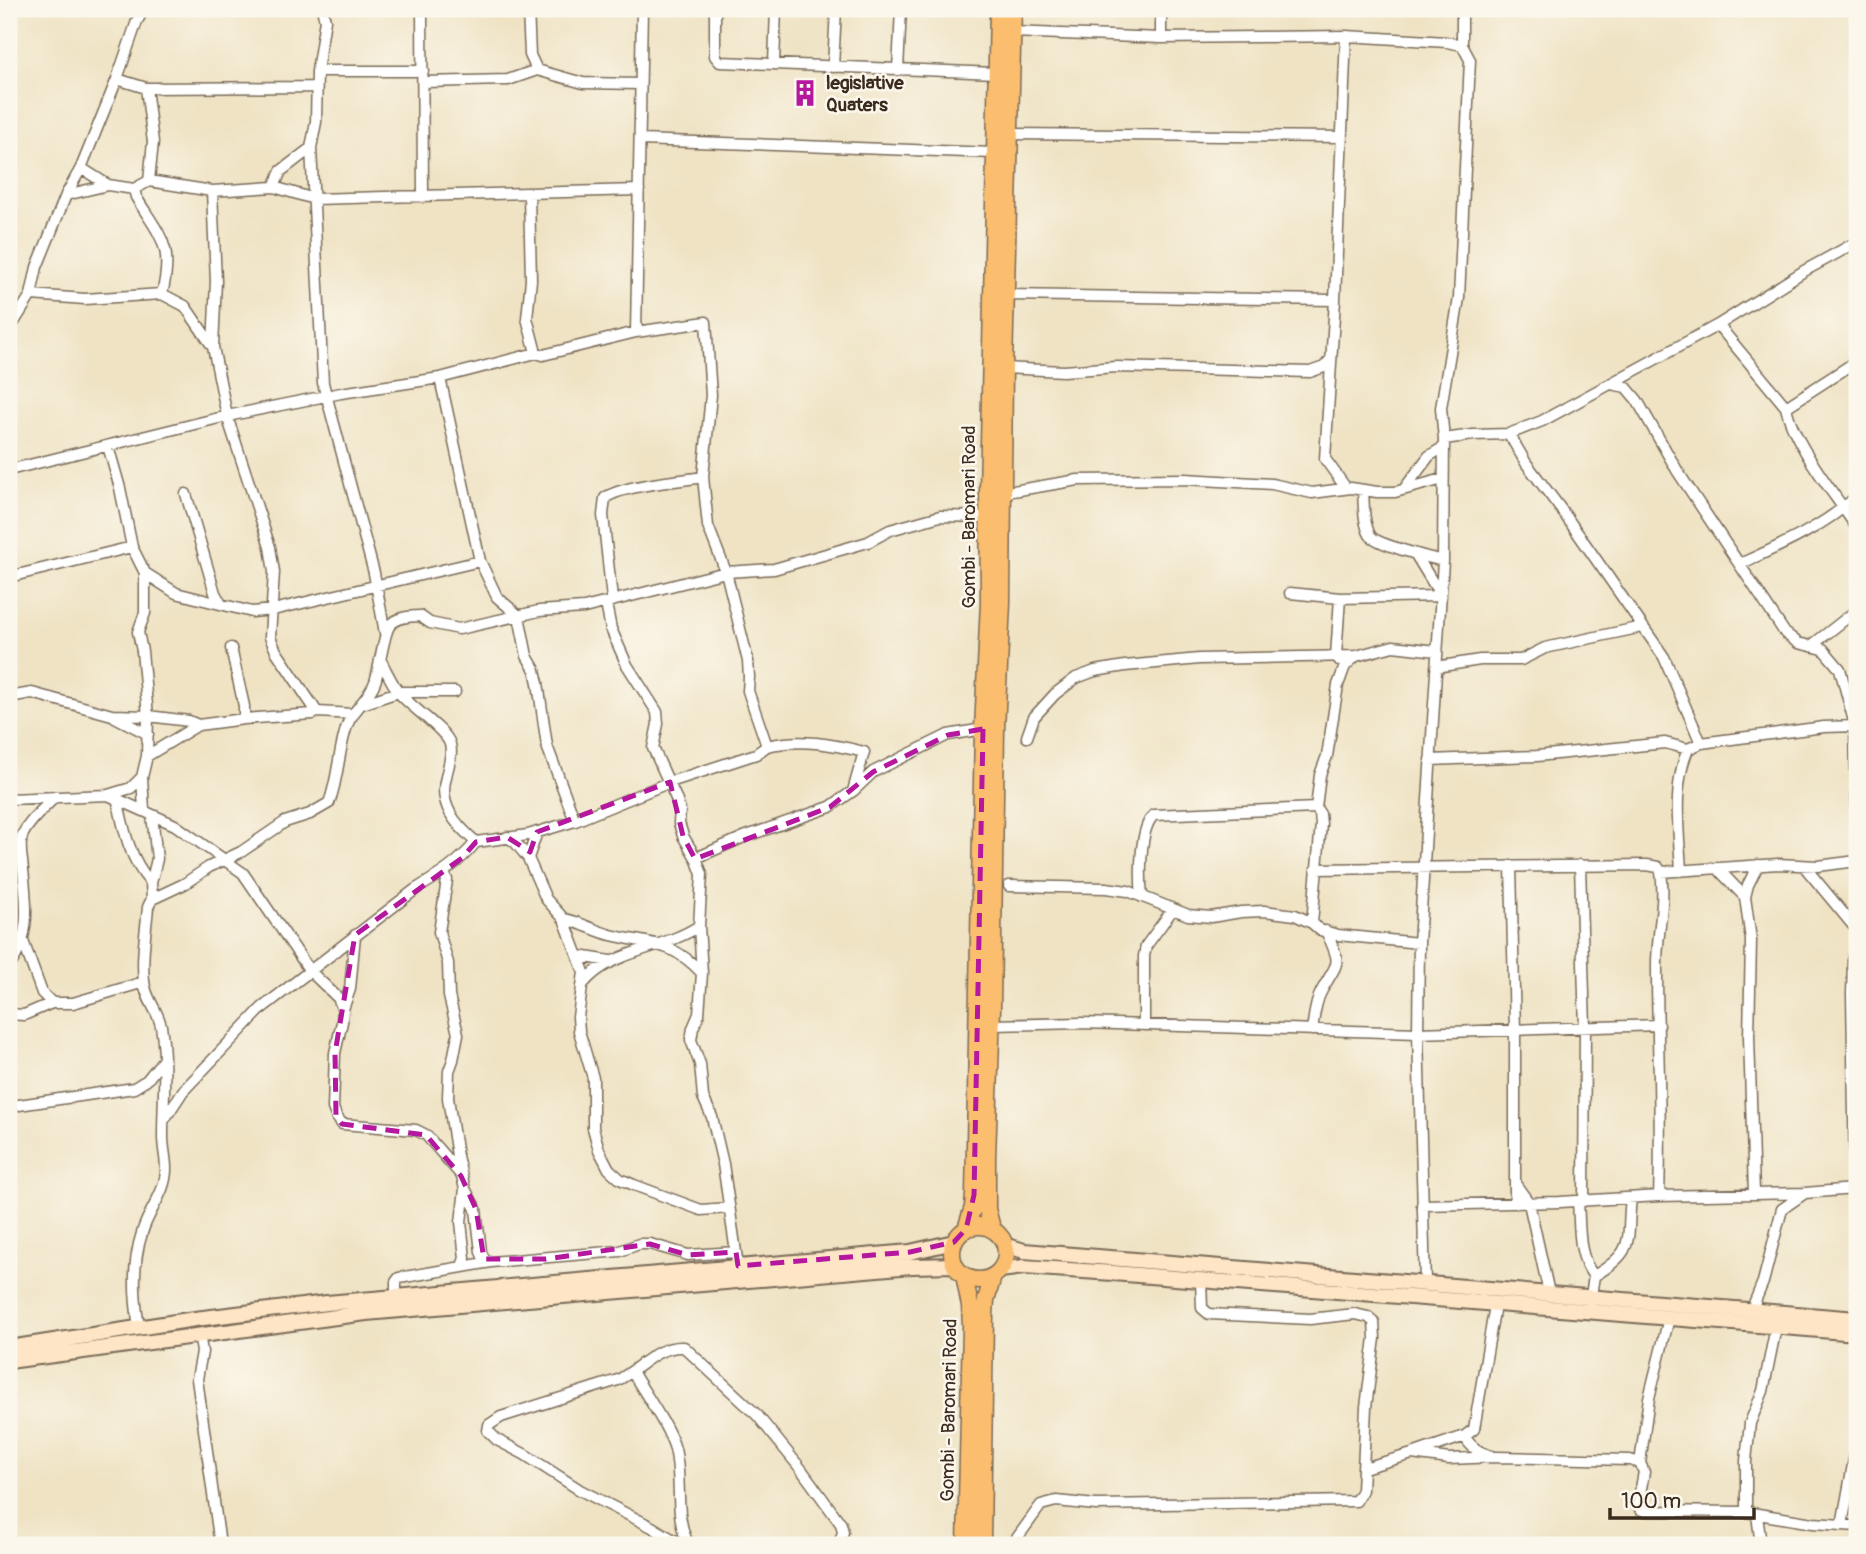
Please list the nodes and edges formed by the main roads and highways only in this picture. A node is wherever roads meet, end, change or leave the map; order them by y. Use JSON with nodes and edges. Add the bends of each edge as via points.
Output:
{"nodes":[{"id":1,"x":998,"y":9,"type":"edge"},
{"id":2,"x":1013,"y":9,"type":"edge"},
{"id":3,"x":995,"y":493,"type":"junction"},
{"id":4,"x":984,"y":1025,"type":"junction"},
{"id":5,"x":992,"y":1228,"type":"junction"},
{"id":6,"x":966,"y":1229,"type":"junction"},
{"id":7,"x":954,"y":1242,"type":"junction"},
{"id":8,"x":1005,"y":1245,"type":"junction"},
{"id":9,"x":960,"y":1270,"type":"junction"},
{"id":10,"x":997,"y":1273,"type":"junction"},
{"id":11,"x":1590,"y":1304,"type":"junction"},
{"id":12,"x":1857,"y":1320,"type":"edge"},
{"id":13,"x":1857,"y":1333,"type":"edge"},
{"id":14,"x":9,"y":1348,"type":"edge"},
{"id":15,"x":9,"y":1361,"type":"edge"},
{"id":16,"x":966,"y":1545,"type":"edge"},
{"id":17,"x":982,"y":1545,"type":"edge"}],
"edges":[{"from":1,"to":3,"type":"main road","name":"Gombi - Baromari Road"},
{"from":2,"to":3,"type":"main road","name":"Gombi - Baromari Road","via":[[1004,368]]},
{"from":3,"to":4,"type":"main road","name":"Gombi - Baromari Road"},
{"from":3,"to":4,"type":"main road","name":"Gombi - Baromari Road","via":[[988,517],[983,729]]},
{"from":4,"to":5,"type":"main road","via":[[987,1209]]},
{"from":4,"to":6,"type":"main road","via":[[973,1207]]},
{"from":5,"to":6,"type":"main road"},
{"from":5,"to":8,"type":"main road"},
{"from":6,"to":7,"type":"main road"},
{"from":7,"to":9,"type":"main road","via":[[952,1258]]},
{"from":7,"to":14,"type":"main road","via":[[910,1252],[737,1259],[327,1303]]},
{"from":8,"to":10,"type":"main road","via":[[1005,1262]]},
{"from":8,"to":11,"type":"main road","via":[[1024,1251],[1549,1293]]},
{"from":9,"to":10,"type":"main road","via":[[976,1280]]},
{"from":9,"to":15,"type":"main road","via":[[912,1266],[392,1310]]},
{"from":9,"to":16,"type":"main road","name":"Gombi - Baromari Road","via":[[971,1326]]},
{"from":10,"to":11,"type":"main road","via":[[1024,1267],[1494,1305]]},
{"from":10,"to":17,"type":"main road","name":"Gombi - Baromari Road","via":[[985,1315]]},
{"from":11,"to":12,"type":"main road"},
{"from":11,"to":13,"type":"main road","via":[[1669,1318]]}]}
